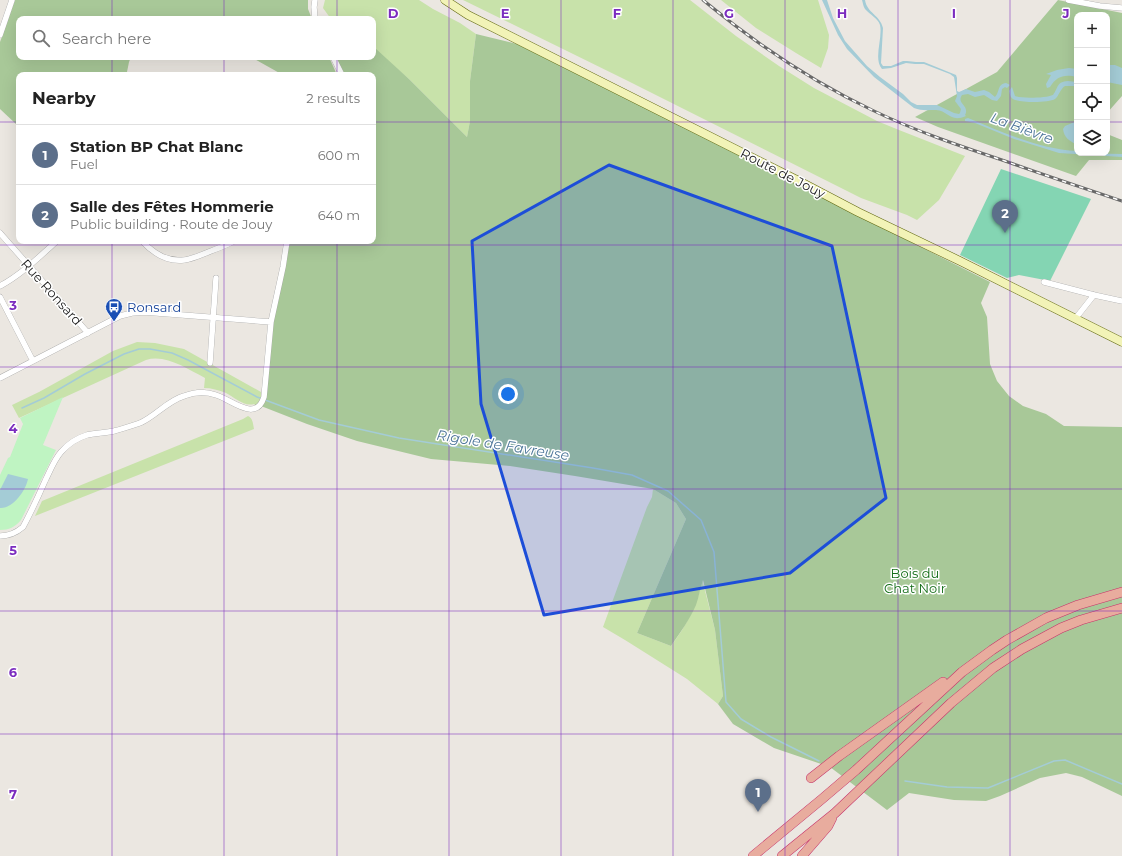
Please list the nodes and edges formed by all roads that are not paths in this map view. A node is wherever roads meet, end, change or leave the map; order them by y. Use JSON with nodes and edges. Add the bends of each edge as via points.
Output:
{"nodes":[{"id":1,"x":12,"y":0,"type":"edge"},
{"id":2,"x":315,"y":0,"type":"edge"},
{"id":3,"x":445,"y":0,"type":"edge"},
{"id":4,"x":1068,"y":0,"type":"edge"},
{"id":5,"x":1122,"y":8,"type":"edge"},
{"id":6,"x":314,"y":16,"type":"edge"},
{"id":7,"x":0,"y":35,"type":"edge"},
{"id":8,"x":334,"y":60,"type":"edge"},
{"id":9,"x":340,"y":72,"type":"edge"},
{"id":10,"x":0,"y":233,"type":"edge"},
{"id":11,"x":54,"y":244,"type":"edge"},
{"id":12,"x":145,"y":244,"type":"edge"},
{"id":13,"x":227,"y":244,"type":"edge"},
{"id":14,"x":287,"y":244,"type":"edge"},
{"id":15,"x":29,"y":266,"type":"junction"},
{"id":16,"x":216,"y":278,"type":"dead end"},
{"id":17,"x":1044,"y":282,"type":"dead end"},
{"id":18,"x":0,"y":286,"type":"edge"},
{"id":19,"x":1094,"y":295,"type":"junction"},
{"id":20,"x":0,"y":297,"type":"edge"},
{"id":21,"x":1122,"y":301,"type":"edge"},
{"id":22,"x":214,"y":317,"type":"junction"},
{"id":23,"x":1075,"y":319,"type":"junction"},
{"id":24,"x":271,"y":322,"type":"junction"},
{"id":25,"x":88,"y":333,"type":"junction"},
{"id":26,"x":1122,"y":342,"type":"edge"},
{"id":27,"x":33,"y":361,"type":"junction"},
{"id":28,"x":210,"y":363,"type":"dead end"},
{"id":29,"x":0,"y":378,"type":"edge"},
{"id":30,"x":0,"y":536,"type":"edge"},
{"id":31,"x":1122,"y":592,"type":"edge"},
{"id":32,"x":1122,"y":608,"type":"edge"},
{"id":33,"x":962,"y":672,"type":"junction"},
{"id":34,"x":811,"y":778,"type":"dead end"},
{"id":35,"x":835,"y":813,"type":"junction"},
{"id":36,"x":753,"y":856,"type":"edge"},
{"id":37,"x":782,"y":856,"type":"edge"},
{"id":38,"x":802,"y":856,"type":"edge"}],
"edges":[{"from":1,"to":7,"type":"street"},
{"from":2,"to":6,"type":"street"},
{"from":3,"to":23,"type":"main road","name":"Route de Jouy","via":[[468,15]]},
{"from":4,"to":5,"type":"street"},
{"from":8,"to":9,"type":"street"},
{"from":10,"to":15,"type":"street","name":"Rue Ronsard"},
{"from":11,"to":15,"type":"street"},
{"from":12,"to":13,"type":"street","via":[[160,256],[178,260],[185,260]]},
{"from":14,"to":24,"type":"street"},
{"from":15,"to":18,"type":"street"},
{"from":15,"to":25,"type":"street","name":"Rue Ronsard"},
{"from":16,"to":22,"type":"street"},
{"from":17,"to":19,"type":"street"},
{"from":19,"to":21,"type":"street"},
{"from":19,"to":23,"type":"street"},
{"from":20,"to":27,"type":"street"},
{"from":22,"to":24,"type":"street"},
{"from":22,"to":25,"type":"street","via":[[132,312]]},
{"from":22,"to":28,"type":"street"},
{"from":23,"to":26,"type":"main road","name":"Route de Jouy"},
{"from":24,"to":30,"type":"street","via":[[262,401],[253,410],[215,394],[197,392],[178,398],[153,416],[136,424],[77,439],[57,457],[23,527],[12,534]]},
{"from":25,"to":27,"type":"street"},
{"from":27,"to":29,"type":"street"},
{"from":31,"to":33,"type":"highway","via":[[1046,618],[997,646]]},
{"from":32,"to":35,"type":"highway","via":[[1062,628],[993,668],[951,703]]},
{"from":33,"to":34,"type":"highway","via":[[950,677]]},
{"from":33,"to":36,"type":"highway","via":[[856,770]]},
{"from":35,"to":37,"type":"highway"},
{"from":35,"to":38,"type":"highway","via":[[828,826]]}]}
